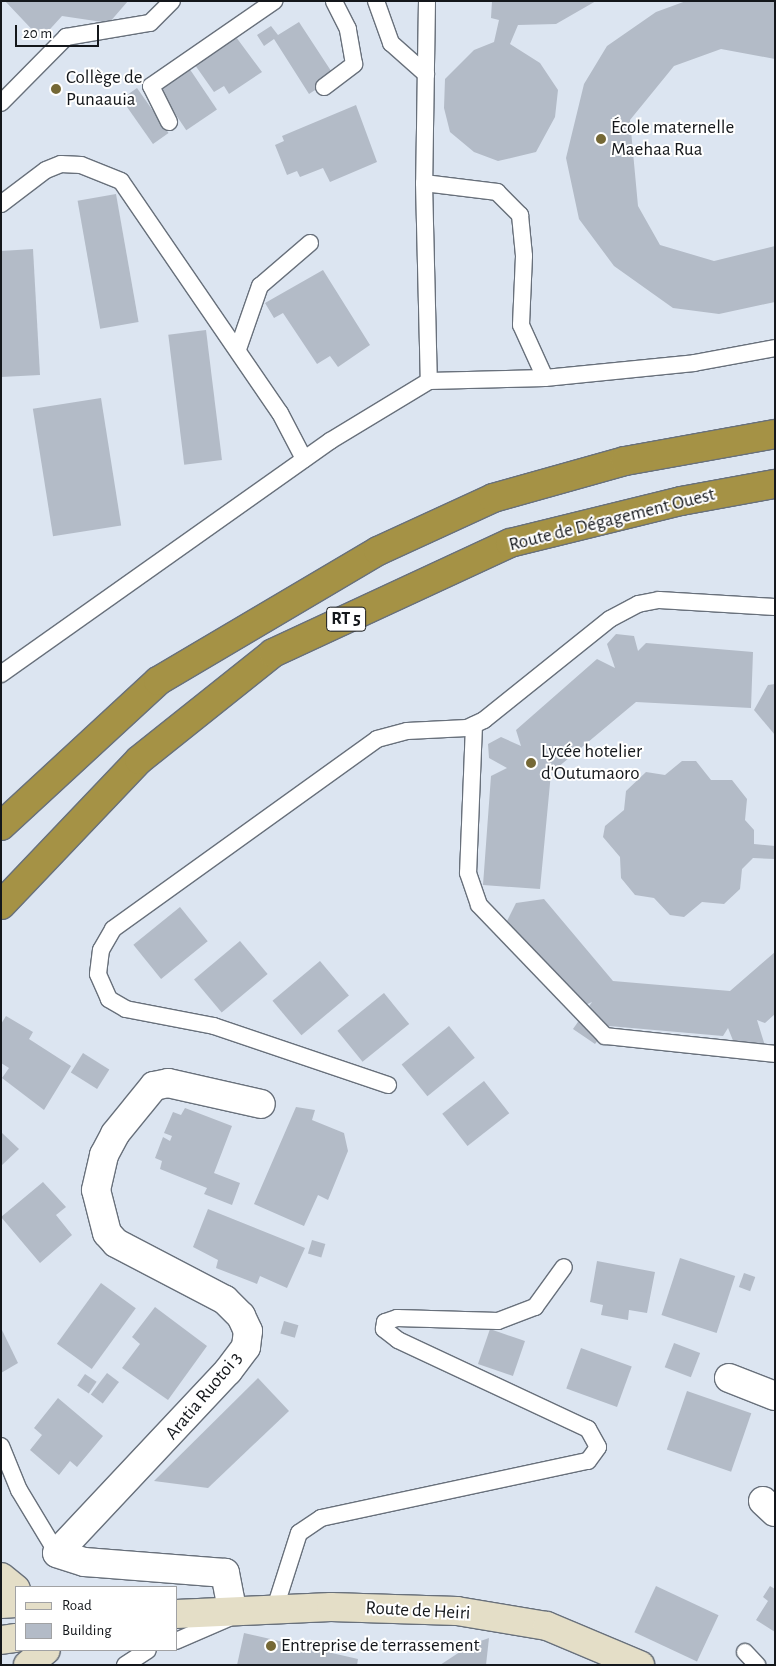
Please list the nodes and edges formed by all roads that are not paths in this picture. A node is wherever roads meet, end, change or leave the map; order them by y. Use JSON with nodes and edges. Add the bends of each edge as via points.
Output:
{"nodes":[{"id":1,"x":172,"y":1,"type":"edge"},
{"id":2,"x":274,"y":1,"type":"edge"},
{"id":3,"x":334,"y":1,"type":"edge"},
{"id":4,"x":376,"y":1,"type":"edge"},
{"id":5,"x":427,"y":1,"type":"edge"},
{"id":6,"x":426,"y":74,"type":"junction"},
{"id":7,"x":324,"y":87,"type":"dead end"},
{"id":8,"x":1,"y":103,"type":"edge"},
{"id":9,"x":168,"y":122,"type":"dead end"},
{"id":10,"x":424,"y":183,"type":"junction"},
{"id":11,"x":1,"y":204,"type":"edge"},
{"id":12,"x":310,"y":243,"type":"dead end"},
{"id":13,"x":775,"y":348,"type":"edge"},
{"id":14,"x":238,"y":349,"type":"junction"},
{"id":15,"x":545,"y":378,"type":"junction"},
{"id":16,"x":429,"y":381,"type":"junction"},
{"id":17,"x":775,"y":434,"type":"edge"},
{"id":18,"x":304,"y":459,"type":"junction"},
{"id":19,"x":775,"y":484,"type":"edge"},
{"id":20,"x":775,"y":608,"type":"edge"},
{"id":21,"x":1,"y":674,"type":"edge"},
{"id":22,"x":474,"y":725,"type":"junction"},
{"id":23,"x":1,"y":826,"type":"edge"},
{"id":24,"x":1,"y":905,"type":"edge"},
{"id":25,"x":775,"y":1054,"type":"edge"},
{"id":26,"x":388,"y":1085,"type":"dead end"},
{"id":27,"x":260,"y":1104,"type":"dead end"},
{"id":28,"x":564,"y":1267,"type":"dead end"},
{"id":29,"x":729,"y":1378,"type":"dead end"},
{"id":30,"x":775,"y":1396,"type":"edge"},
{"id":31,"x":1,"y":1446,"type":"edge"},
{"id":32,"x":57,"y":1553,"type":"junction"},
{"id":33,"x":1,"y":1577,"type":"edge"},
{"id":34,"x":15,"y":1588,"type":"edge"},
{"id":35,"x":15,"y":1603,"type":"edge"},
{"id":36,"x":1,"y":1604,"type":"edge"},
{"id":37,"x":252,"y":1608,"type":"junction"},
{"id":38,"x":180,"y":1612,"type":"edge"},
{"id":39,"x":15,"y":1638,"type":"edge"},
{"id":40,"x":1,"y":1640,"type":"edge"},
{"id":41,"x":178,"y":1640,"type":"edge"},
{"id":42,"x":45,"y":1651,"type":"edge"},
{"id":43,"x":147,"y":1651,"type":"edge"},
{"id":44,"x":745,"y":1652,"type":"dead end"},
{"id":45,"x":28,"y":1665,"type":"edge"},
{"id":46,"x":126,"y":1665,"type":"edge"},
{"id":47,"x":640,"y":1665,"type":"edge"},
{"id":48,"x":756,"y":1665,"type":"edge"}],
"edges":[{"from":1,"to":8,"type":"lane","via":[[150,23],[66,37]]},
{"from":2,"to":9,"type":"lane","via":[[151,86]]},
{"from":3,"to":7,"type":"lane","via":[[348,29],[354,64]]},
{"from":4,"to":6,"type":"lane","via":[[391,43]]},
{"from":5,"to":6,"type":"lane"},
{"from":6,"to":10,"type":"lane"},
{"from":10,"to":15,"type":"lane","via":[[497,192],[520,215],[524,256],[521,325]]},
{"from":10,"to":16,"type":"lane"},
{"from":11,"to":14,"type":"lane","via":[[46,170],[61,164],[80,165],[121,181]]},
{"from":12,"to":14,"type":"lane","via":[[260,286]]},
{"from":13,"to":15,"type":"lane","via":[[694,362]]},
{"from":14,"to":18,"type":"lane","via":[[280,413]]},
{"from":15,"to":16,"type":"lane"},
{"from":16,"to":18,"type":"lane"},
{"from":17,"to":23,"type":"highway","number":"RT 5","via":[[625,461],[493,498],[378,551],[158,681]]},
{"from":18,"to":21,"type":"lane"},
{"from":19,"to":24,"type":"highway","name":"Route de Dégagement Ouest","number":"RT 5","via":[[681,501],[510,542],[273,653],[139,760]]},
{"from":20,"to":22,"type":"lane","via":[[659,600],[638,604],[610,619]]},
{"from":22,"to":25,"type":"lane","via":[[468,873],[479,905],[605,1036]]},
{"from":22,"to":26,"type":"lane","via":[[391,733],[377,739],[113,929],[101,950],[98,974],[108,999],[126,1009],[214,1026]]},
{"from":27,"to":32,"type":"street","name":"Aratia Ruotoi 3","via":[[168,1083],[154,1086],[115,1134],[104,1155],[96,1190],[101,1219],[116,1243],[225,1300],[241,1316],[248,1331],[246,1347],[167,1440]]},
{"from":28,"to":37,"type":"lane","via":[[535,1307],[498,1321],[397,1318],[385,1322],[384,1329],[398,1340],[588,1429],[598,1447],[588,1461],[321,1518],[299,1533]]},
{"from":29,"to":30,"type":"street"},
{"from":31,"to":32,"type":"lane","via":[[19,1490]]},
{"from":32,"to":37,"type":"street","via":[[84,1562],[225,1573]]},
{"from":33,"to":34,"type":"main road"},
{"from":35,"to":36,"type":"main road"},
{"from":37,"to":38,"type":"main road","name":"Route de Heiri"},
{"from":37,"to":41,"type":"lane"},
{"from":37,"to":47,"type":"main road","name":"Route de Heiri","via":[[457,1611],[547,1626]]},
{"from":39,"to":40,"type":"main road"},
{"from":42,"to":45,"type":"main road"},
{"from":43,"to":46,"type":"lane"},
{"from":44,"to":48,"type":"lane"}]}
